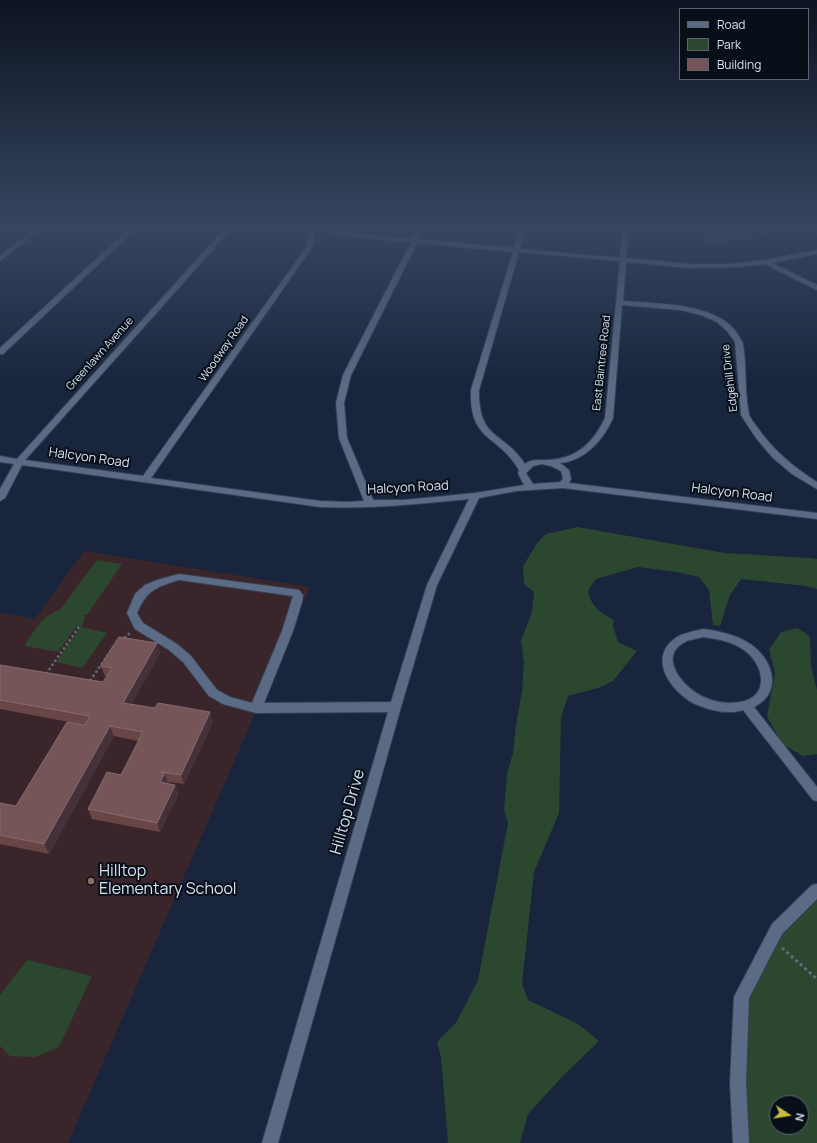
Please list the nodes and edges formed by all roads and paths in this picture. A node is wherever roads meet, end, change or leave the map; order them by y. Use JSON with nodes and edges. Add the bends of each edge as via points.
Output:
{"nodes":[{"id":1,"x":78,"y":279,"type":"edge"},
{"id":2,"x":183,"y":279,"type":"edge"},
{"id":3,"x":287,"y":279,"type":"edge"},
{"id":4,"x":396,"y":279,"type":"edge"},
{"id":5,"x":509,"y":279,"type":"edge"},
{"id":6,"x":622,"y":279,"type":"edge"},
{"id":7,"x":800,"y":279,"type":"edge"},
{"id":8,"x":817,"y":288,"type":"edge"},
{"id":9,"x":620,"y":303,"type":"junction"},
{"id":10,"x":0,"y":352,"type":"edge"},
{"id":11,"x":516,"y":456,"type":"junction"},
{"id":12,"x":0,"y":459,"type":"edge"},
{"id":13,"x":569,"y":460,"type":"junction"},
{"id":14,"x":20,"y":462,"type":"junction"},
{"id":15,"x":543,"y":462,"type":"junction"},
{"id":16,"x":523,"y":469,"type":"junction"},
{"id":17,"x":567,"y":474,"type":"junction"},
{"id":18,"x":146,"y":479,"type":"junction"},
{"id":19,"x":563,"y":485,"type":"junction"},
{"id":20,"x":817,"y":486,"type":"edge"},
{"id":21,"x":530,"y":487,"type":"junction"},
{"id":22,"x":475,"y":496,"type":"junction"},
{"id":23,"x":0,"y":498,"type":"edge"},
{"id":24,"x":370,"y":503,"type":"junction"},
{"id":25,"x":817,"y":516,"type":"edge"},
{"id":26,"x":139,"y":626,"type":"junction"},
{"id":27,"x":79,"y":627,"type":"dead end"},
{"id":28,"x":52,"y":676,"type":"edge"},
{"id":29,"x":96,"y":684,"type":"edge"},
{"id":30,"x":746,"y":706,"type":"junction"},
{"id":31,"x":395,"y":707,"type":"junction"},
{"id":32,"x":256,"y":708,"type":"junction"},
{"id":33,"x":817,"y":796,"type":"edge"},
{"id":34,"x":817,"y":890,"type":"edge"},
{"id":35,"x":772,"y":940,"type":"junction"},
{"id":36,"x":817,"y":978,"type":"edge"},
{"id":37,"x":270,"y":1143,"type":"edge"},
{"id":38,"x":741,"y":1143,"type":"edge"}],
"edges":[{"from":1,"to":10,"type":"street"},
{"from":2,"to":14,"type":"street","name":"Greenlawn Avenue"},
{"from":3,"to":18,"type":"street","name":"Woodway Road"},
{"from":4,"to":24,"type":"street","via":[[347,376],[340,403],[343,438]]},
{"from":5,"to":11,"type":"street","via":[[475,390],[474,401],[479,419],[489,436]]},
{"from":6,"to":9,"type":"street","name":"East Baintree Road"},
{"from":7,"to":8,"type":"street"},
{"from":9,"to":13,"type":"street","name":"East Baintree Road","via":[[609,418],[593,444]]},
{"from":9,"to":20,"type":"street","name":"Edgehill Drive","via":[[681,308],[703,313],[730,329],[739,342],[745,415],[776,456]]},
{"from":11,"to":15,"type":"street"},
{"from":11,"to":16,"type":"street"},
{"from":12,"to":14,"type":"street","name":"Halcyon Road"},
{"from":13,"to":15,"type":"street","name":"East Baintree Road"},
{"from":13,"to":17,"type":"street"},
{"from":14,"to":18,"type":"street","name":"Halcyon Road"},
{"from":14,"to":23,"type":"street","name":"Greenlawn Avenue"},
{"from":15,"to":16,"type":"street","via":[[527,465]]},
{"from":15,"to":17,"type":"street","via":[[560,466]]},
{"from":16,"to":21,"type":"street","via":[[522,473]]},
{"from":17,"to":19,"type":"street"},
{"from":18,"to":24,"type":"street","name":"Halcyon Road","via":[[320,504]]},
{"from":19,"to":21,"type":"street","name":"Halcyon Road"},
{"from":19,"to":25,"type":"street","name":"Halcyon Road"},
{"from":21,"to":22,"type":"street","name":"Halcyon Road"},
{"from":22,"to":24,"type":"street","name":"Halcyon Road","via":[[404,503]]},
{"from":22,"to":31,"type":"street","name":"Hilltop Drive","via":[[432,585]]},
{"from":26,"to":29,"type":"path","via":[[110,650],[89,682]]},
{"from":26,"to":32,"type":"street","via":[[168,643],[187,659],[213,693],[242,706]]},
{"from":26,"to":32,"type":"street","via":[[132,613],[139,597],[149,588],[168,579],[187,577],[298,595],[294,614]]},
{"from":27,"to":28,"type":"path","via":[[45,675]]},
{"from":30,"to":30,"type":"street","via":[[762,696],[768,678],[762,661],[748,647],[732,638],[703,634],[681,639],[670,650],[668,670],[676,684],[688,695],[715,707]]},
{"from":30,"to":33,"type":"street"},
{"from":31,"to":32,"type":"street"},
{"from":31,"to":37,"type":"street","name":"Hilltop Drive"},
{"from":34,"to":35,"type":"street","via":[[777,929]]},
{"from":35,"to":36,"type":"path"},
{"from":35,"to":38,"type":"street","via":[[742,998],[738,1082]]}]}
